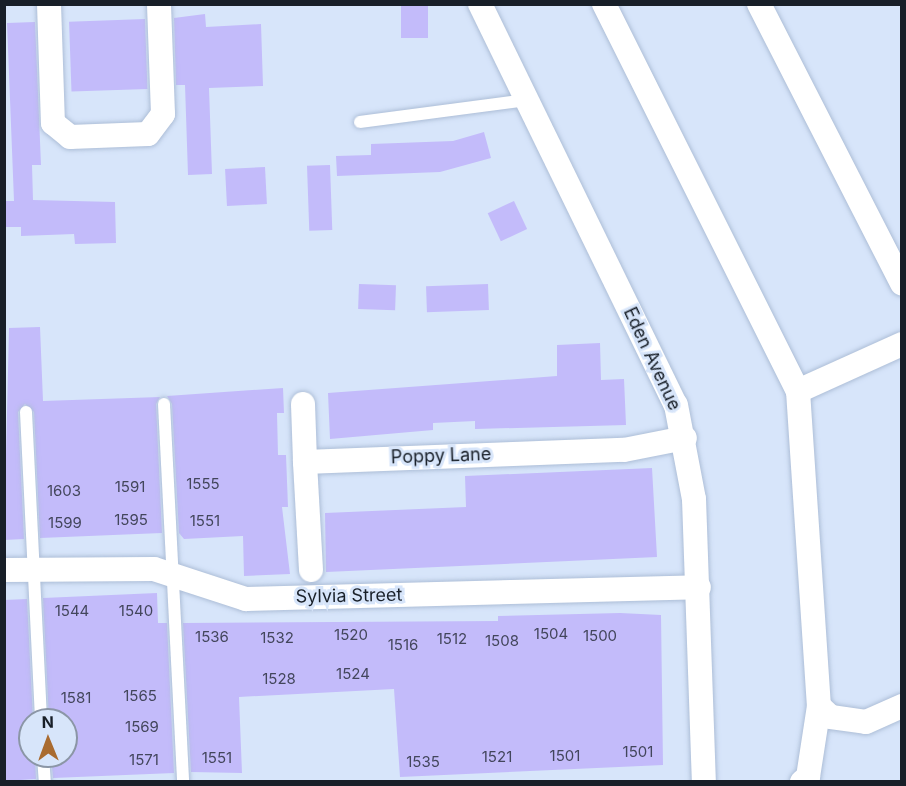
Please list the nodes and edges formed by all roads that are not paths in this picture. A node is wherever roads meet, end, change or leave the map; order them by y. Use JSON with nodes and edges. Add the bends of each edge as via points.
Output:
{"nodes":[{"id":1,"x":48,"y":4,"type":"edge"},
{"id":2,"x":159,"y":4,"type":"edge"},
{"id":3,"x":480,"y":4,"type":"edge"},
{"id":4,"x":604,"y":4,"type":"edge"},
{"id":5,"x":759,"y":4,"type":"edge"},
{"id":6,"x":527,"y":100,"type":"junction"},
{"id":7,"x":360,"y":122,"type":"dead end"},
{"id":8,"x":902,"y":283,"type":"edge"},
{"id":9,"x":902,"y":344,"type":"edge"},
{"id":10,"x":798,"y":391,"type":"junction"},
{"id":11,"x":164,"y":404,"type":"dead end"},
{"id":12,"x":303,"y":404,"type":"dead end"},
{"id":13,"x":26,"y":412,"type":"dead end"},
{"id":14,"x":685,"y":438,"type":"junction"},
{"id":15,"x":305,"y":462,"type":"junction"},
{"id":16,"x":4,"y":570,"type":"edge"},
{"id":17,"x":34,"y":570,"type":"junction"},
{"id":18,"x":310,"y":570,"type":"dead end"},
{"id":19,"x":172,"y":574,"type":"junction"},
{"id":20,"x":699,"y":587,"type":"junction"},
{"id":21,"x":819,"y":706,"type":"junction"},
{"id":22,"x":902,"y":706,"type":"edge"},
{"id":23,"x":40,"y":708,"type":"edge"},
{"id":24,"x":183,"y":782,"type":"edge"},
{"id":25,"x":704,"y":782,"type":"edge"},
{"id":26,"x":802,"y":782,"type":"edge"}],
"edges":[{"from":1,"to":2,"type":"street","via":[[53,123],[70,137],[148,134],[163,114]]},
{"from":3,"to":6,"type":"street","name":"Eden Avenue"},
{"from":4,"to":10,"type":"street"},
{"from":5,"to":8,"type":"street"},
{"from":6,"to":7,"type":"lane"},
{"from":6,"to":14,"type":"street","name":"Eden Avenue","via":[[676,405]]},
{"from":9,"to":10,"type":"street"},
{"from":10,"to":21,"type":"street"},
{"from":11,"to":19,"type":"lane"},
{"from":12,"to":15,"type":"street"},
{"from":13,"to":17,"type":"lane"},
{"from":14,"to":15,"type":"street","name":"Poppy Lane","via":[[624,450]]},
{"from":14,"to":20,"type":"street","name":"Eden Avenue"},
{"from":15,"to":18,"type":"street"},
{"from":16,"to":17,"type":"street","name":"Sylvia Street"},
{"from":17,"to":19,"type":"street","name":"Sylvia Street","via":[[154,569]]},
{"from":17,"to":23,"type":"lane"},
{"from":19,"to":20,"type":"street","name":"Sylvia Street","via":[[246,599]]},
{"from":19,"to":24,"type":"lane"},
{"from":20,"to":25,"type":"street","name":"Eden Avenue"},
{"from":21,"to":22,"type":"street","via":[[831,717],[866,722]]},
{"from":21,"to":26,"type":"street","via":[[808,777]]}]}
